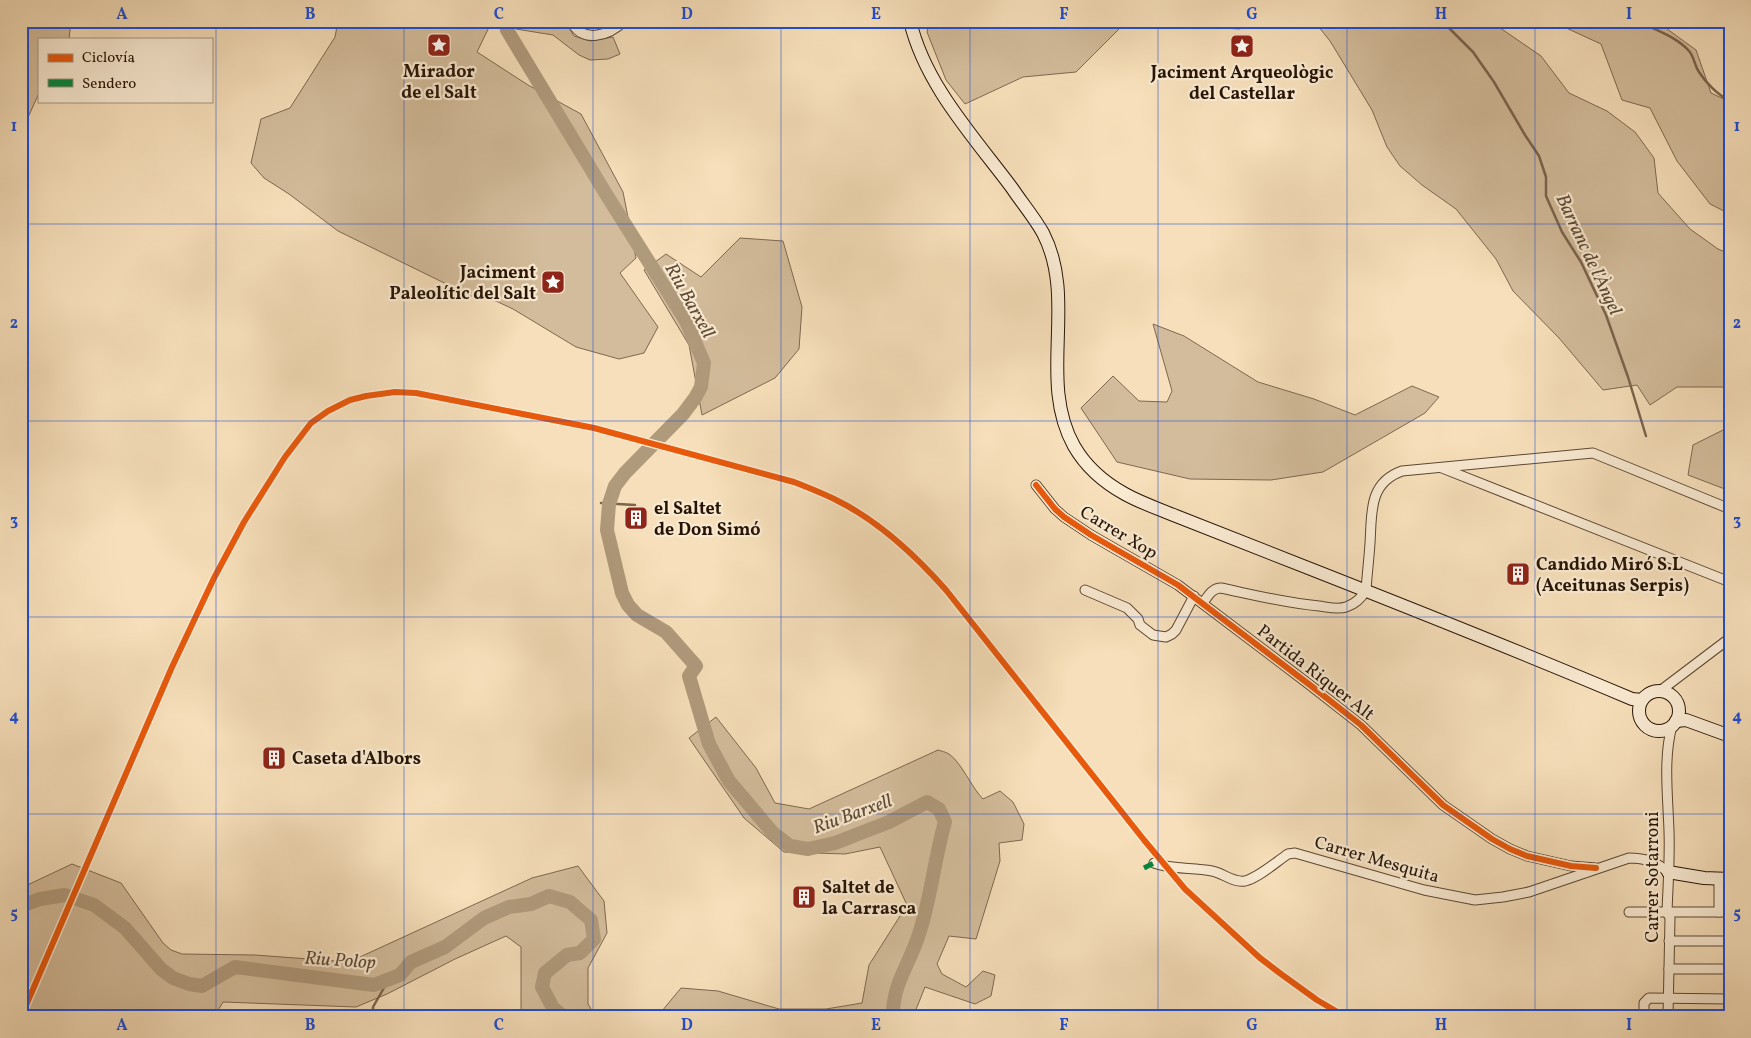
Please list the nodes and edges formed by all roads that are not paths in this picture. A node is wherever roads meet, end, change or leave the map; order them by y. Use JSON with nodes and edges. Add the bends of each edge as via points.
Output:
{"nodes":[{"id":1,"x":571,"y":21,"type":"edge"},
{"id":2,"x":624,"y":21,"type":"edge"},
{"id":3,"x":910,"y":21,"type":"edge"},
{"id":4,"x":1440,"y":468,"type":"junction"},
{"id":5,"x":1036,"y":485,"type":"dead end"},
{"id":6,"x":1730,"y":510,"type":"edge"},
{"id":7,"x":1730,"y":582,"type":"edge"},
{"id":8,"x":1085,"y":590,"type":"dead end"},
{"id":9,"x":1366,"y":590,"type":"junction"},
{"id":10,"x":1194,"y":596,"type":"junction"},
{"id":11,"x":1203,"y":603,"type":"junction"},
{"id":12,"x":1730,"y":638,"type":"edge"},
{"id":13,"x":1666,"y":690,"type":"junction"},
{"id":14,"x":1638,"y":702,"type":"junction"},
{"id":15,"x":1674,"y":724,"type":"junction"},
{"id":16,"x":1730,"y":736,"type":"edge"},
{"id":17,"x":1154,"y":863,"type":"dead end"},
{"id":18,"x":1596,"y":868,"type":"junction"},
{"id":19,"x":1668,"y":872,"type":"junction"},
{"id":20,"x":1724,"y":879,"type":"edge"},
{"id":21,"x":1630,"y":912,"type":"dead end"},
{"id":22,"x":1667,"y":912,"type":"junction"},
{"id":23,"x":1719,"y":912,"type":"junction"},
{"id":24,"x":1730,"y":912,"type":"edge"},
{"id":25,"x":1669,"y":941,"type":"junction"},
{"id":26,"x":1730,"y":941,"type":"edge"},
{"id":27,"x":1669,"y":969,"type":"junction"},
{"id":28,"x":1730,"y":969,"type":"edge"},
{"id":29,"x":1669,"y":998,"type":"junction"},
{"id":30,"x":1730,"y":999,"type":"edge"},
{"id":31,"x":1644,"y":1017,"type":"edge"},
{"id":32,"x":1668,"y":1017,"type":"edge"}],
"edges":[{"from":1,"to":2,"type":"street","via":[[579,32],[592,36],[611,32]]},
{"from":3,"to":9,"type":"main road","via":[[916,43],[946,99],[1031,214],[1048,243],[1055,264],[1058,292],[1060,405],[1067,430],[1079,454],[1102,480],[1128,496]]},
{"from":4,"to":6,"type":"street","via":[[1593,453]]},
{"from":4,"to":7,"type":"street"},
{"from":4,"to":9,"type":"street","via":[[1393,474],[1378,490],[1372,510]]},
{"from":5,"to":10,"type":"street","name":"Carrer Xop","via":[[1064,517]]},
{"from":8,"to":10,"type":"street","via":[[1127,608],[1140,625],[1154,635],[1166,637],[1176,630]]},
{"from":9,"to":11,"type":"street","name":"Partida Riquer Alt","via":[[1358,601],[1343,608],[1272,600],[1221,588],[1212,591]]},
{"from":9,"to":14,"type":"main road"},
{"from":10,"to":11,"type":"street","name":"Partida Riquer Alt"},
{"from":11,"to":18,"type":"street","name":"Partida Riquer Alt","via":[[1361,725],[1436,800],[1492,839],[1510,849],[1550,861]]},
{"from":12,"to":13,"type":"street"},
{"from":13,"to":14,"type":"main road","via":[[1650,693]]},
{"from":13,"to":15,"type":"main road","via":[[1678,704]]},
{"from":14,"to":15,"type":"main road","via":[[1645,726],[1657,731]]},
{"from":15,"to":16,"type":"main road"},
{"from":15,"to":19,"type":"street","name":"Carrer Sotarroni","via":[[1668,777]]},
{"from":17,"to":18,"type":"street","name":"Carrer Mesquita","via":[[1213,871],[1242,881],[1295,853],[1424,890],[1475,900],[1529,892]]},
{"from":18,"to":19,"type":"street","name":"Carrer Mesquita","via":[[1636,858],[1652,861]]},
{"from":19,"to":20,"type":"main road"},
{"from":19,"to":22,"type":"street","name":"Carrer Sotarroni"},
{"from":20,"to":23,"type":"street"},
{"from":21,"to":22,"type":"street"},
{"from":22,"to":23,"type":"street"},
{"from":22,"to":25,"type":"street","name":"Carrer Sotarroni","via":[[1670,918]]},
{"from":23,"to":24,"type":"street"},
{"from":25,"to":26,"type":"street"},
{"from":25,"to":27,"type":"street","name":"Carrer Sotarroni"},
{"from":27,"to":28,"type":"street"},
{"from":27,"to":29,"type":"street","name":"Carrer Sotarroni"},
{"from":29,"to":30,"type":"street"},
{"from":29,"to":31,"type":"street","via":[[1647,998]]},
{"from":29,"to":32,"type":"street","name":"Carrer Sotarroni"}]}
